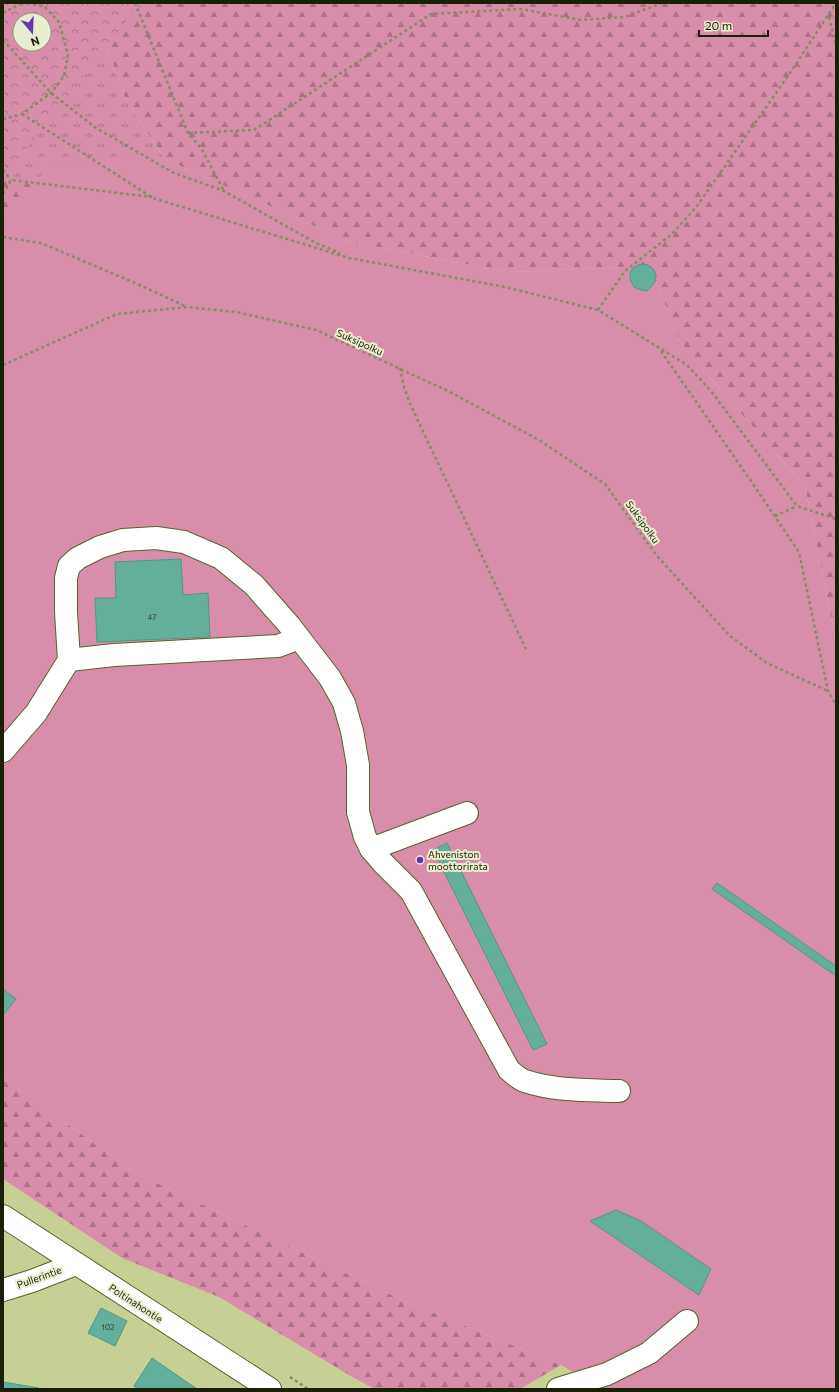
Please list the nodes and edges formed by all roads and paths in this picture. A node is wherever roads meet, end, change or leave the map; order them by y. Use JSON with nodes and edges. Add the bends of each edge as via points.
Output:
{"nodes":[{"id":1,"x":22,"y":3,"type":"edge"},
{"id":2,"x":28,"y":3,"type":"edge"},
{"id":3,"x":135,"y":3,"type":"edge"},
{"id":4,"x":662,"y":3,"type":"edge"},
{"id":5,"x":836,"y":3,"type":"edge"},
{"id":6,"x":3,"y":13,"type":"edge"},
{"id":7,"x":828,"y":16,"type":"junction"},
{"id":8,"x":3,"y":40,"type":"edge"},
{"id":9,"x":836,"y":46,"type":"edge"},
{"id":10,"x":51,"y":93,"type":"junction"},
{"id":11,"x":22,"y":114,"type":"junction"},
{"id":12,"x":3,"y":119,"type":"edge"},
{"id":13,"x":188,"y":133,"type":"junction"},
{"id":14,"x":3,"y":170,"type":"edge"},
{"id":15,"x":10,"y":180,"type":"junction"},
{"id":16,"x":224,"y":191,"type":"junction"},
{"id":17,"x":3,"y":194,"type":"edge"},
{"id":18,"x":153,"y":198,"type":"junction"},
{"id":19,"x":3,"y":237,"type":"edge"},
{"id":20,"x":349,"y":258,"type":"junction"},
{"id":21,"x":187,"y":306,"type":"junction"},
{"id":22,"x":598,"y":310,"type":"junction"},
{"id":23,"x":659,"y":349,"type":"junction"},
{"id":24,"x":3,"y":365,"type":"edge"},
{"id":25,"x":400,"y":368,"type":"junction"},
{"id":26,"x":798,"y":506,"type":"junction"},
{"id":27,"x":775,"y":516,"type":"junction"},
{"id":28,"x":836,"y":519,"type":"edge"},
{"id":29,"x":300,"y":638,"type":"junction"},
{"id":30,"x":526,"y":648,"type":"dead end"},
{"id":31,"x":68,"y":660,"type":"junction"},
{"id":32,"x":828,"y":691,"type":"junction"},
{"id":33,"x":836,"y":705,"type":"edge"},
{"id":34,"x":3,"y":751,"type":"edge"},
{"id":35,"x":467,"y":813,"type":"dead end"},
{"id":36,"x":371,"y":849,"type":"junction"},
{"id":37,"x":619,"y":1090,"type":"dead end"},
{"id":38,"x":3,"y":1216,"type":"edge"},
{"id":39,"x":76,"y":1264,"type":"junction"},
{"id":40,"x":3,"y":1290,"type":"edge"},
{"id":41,"x":687,"y":1321,"type":"dead end"},
{"id":42,"x":270,"y":1389,"type":"edge"},
{"id":43,"x":558,"y":1389,"type":"edge"}],
"edges":[{"from":1,"to":6,"type":"path"},
{"from":2,"to":10,"type":"path","via":[[45,7],[59,22],[68,55],[64,76]]},
{"from":3,"to":13,"type":"path"},
{"from":4,"to":13,"type":"path","via":[[625,17],[581,20],[521,9],[431,14],[254,130]]},
{"from":5,"to":7,"type":"path"},
{"from":7,"to":9,"type":"path"},
{"from":7,"to":22,"type":"path","via":[[697,206],[672,234],[625,271]]},
{"from":8,"to":10,"type":"path"},
{"from":10,"to":11,"type":"path"},
{"from":10,"to":16,"type":"path","via":[[96,128],[174,173]]},
{"from":11,"to":12,"type":"path"},
{"from":11,"to":18,"type":"path"},
{"from":13,"to":16,"type":"path","via":[[201,148]]},
{"from":14,"to":15,"type":"path"},
{"from":15,"to":17,"type":"path"},
{"from":15,"to":18,"type":"path"},
{"from":16,"to":20,"type":"path","via":[[316,243]]},
{"from":18,"to":20,"type":"path"},
{"from":19,"to":21,"type":"path","via":[[41,243]]},
{"from":20,"to":22,"type":"path","via":[[505,287]]},
{"from":21,"to":24,"type":"path","name":"Suksipolku","via":[[117,314]]},
{"from":21,"to":25,"type":"path","name":"Suksipolku","via":[[236,312],[316,330]]},
{"from":22,"to":23,"type":"path"},
{"from":23,"to":26,"type":"path","via":[[687,365],[711,391]]},
{"from":23,"to":27,"type":"path"},
{"from":25,"to":30,"type":"path","via":[[411,406]]},
{"from":25,"to":32,"type":"path","name":"Suksipolku","via":[[539,440],[604,484],[658,556],[730,636],[767,663]]},
{"from":26,"to":27,"type":"path"},
{"from":26,"to":28,"type":"path"},
{"from":27,"to":32,"type":"path","via":[[799,552]]},
{"from":29,"to":31,"type":"street","via":[[278,646]]},
{"from":29,"to":31,"type":"street","via":[[254,586],[221,558],[184,542],[156,538],[123,540],[100,547],[78,558],[69,566],[66,578]]},
{"from":29,"to":36,"type":"street","via":[[330,678],[344,703],[358,765],[358,812]]},
{"from":31,"to":34,"type":"street","via":[[36,713]]},
{"from":32,"to":33,"type":"path"},
{"from":35,"to":36,"type":"street"},
{"from":36,"to":37,"type":"street","via":[[411,891],[509,1070],[523,1080],[546,1086],[573,1090]]},
{"from":38,"to":39,"type":"street","name":"Poltinahontie"},
{"from":39,"to":40,"type":"street","name":"Pullerintie"},
{"from":39,"to":42,"type":"street","name":"Poltinahontie"},
{"from":41,"to":43,"type":"street","via":[[649,1353],[607,1374]]}]}
